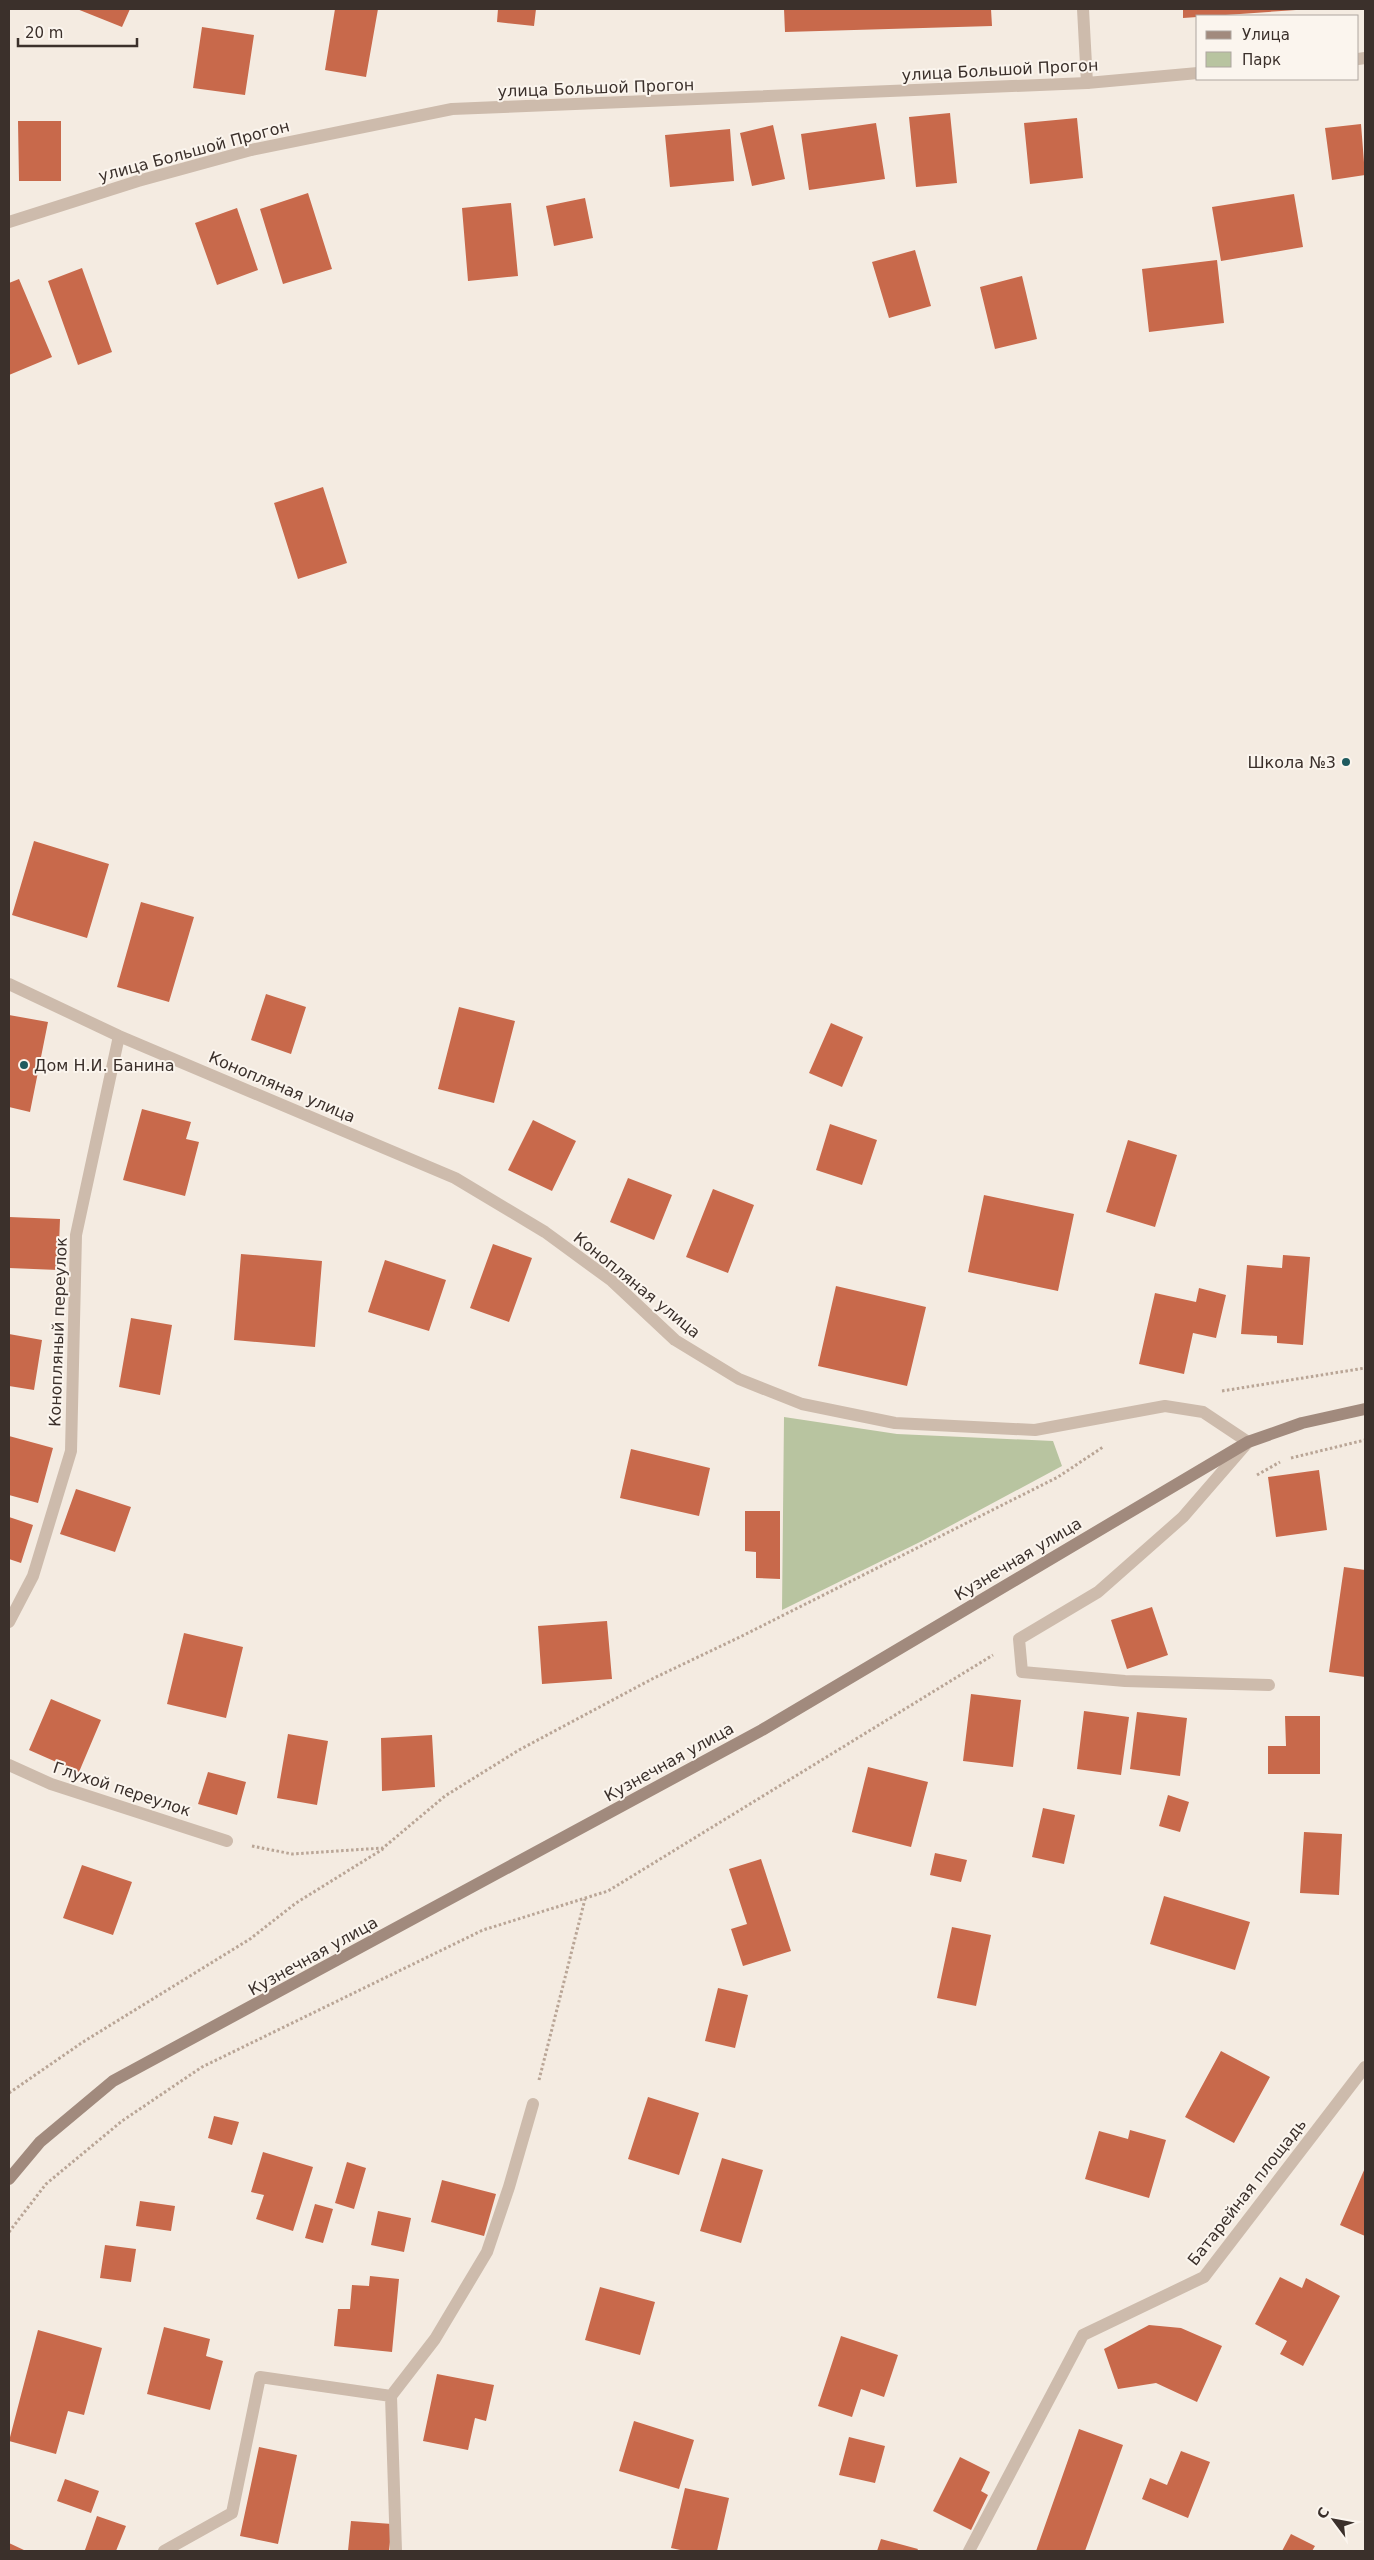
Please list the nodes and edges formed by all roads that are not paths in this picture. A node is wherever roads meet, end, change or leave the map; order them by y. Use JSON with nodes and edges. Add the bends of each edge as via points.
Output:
{"nodes":[{"id":1,"x":1084,"y":9,"type":"edge"},
{"id":2,"x":1196,"y":73,"type":"edge"},
{"id":3,"x":1087,"y":83,"type":"junction"},
{"id":4,"x":9,"y":222,"type":"edge"},
{"id":5,"x":9,"y":984,"type":"edge"},
{"id":6,"x":119,"y":1036,"type":"junction"},
{"id":7,"x":1365,"y":1408,"type":"edge"},
{"id":8,"x":1248,"y":1442,"type":"junction"},
{"id":9,"x":9,"y":1622,"type":"edge"},
{"id":10,"x":1269,"y":1685,"type":"dead end"},
{"id":11,"x":9,"y":1765,"type":"edge"},
{"id":12,"x":227,"y":1841,"type":"road end"},
{"id":13,"x":1365,"y":2067,"type":"edge"},
{"id":14,"x":533,"y":2104,"type":"road end"},
{"id":15,"x":9,"y":2179,"type":"edge"},
{"id":16,"x":391,"y":2396,"type":"junction"},
{"id":17,"x":164,"y":2551,"type":"edge"},
{"id":18,"x":396,"y":2551,"type":"edge"},
{"id":19,"x":969,"y":2551,"type":"edge"}],
"edges":[{"from":1,"to":3,"type":"street"},
{"from":2,"to":3,"type":"street","name":"улица Большой Прогон"},
{"from":3,"to":4,"type":"street","name":"улица Большой Прогон","via":[[452,109],[251,150],[138,181]]},
{"from":5,"to":6,"type":"street","name":"Конопляная улица"},
{"from":6,"to":8,"type":"street","name":"Конопляная улица","via":[[455,1178],[560,1243],[612,1281],[675,1340],[739,1379],[802,1404],[895,1423],[1035,1430],[1165,1406],[1203,1412]]},
{"from":6,"to":9,"type":"street","name":"Конопляный переулок","via":[[76,1235],[71,1452],[33,1576]]},
{"from":7,"to":8,"type":"main road","name":"Кузнечная улица","via":[[1302,1423]]},
{"from":8,"to":10,"type":"street","via":[[1183,1517],[1098,1592],[1019,1639],[1022,1672],[1125,1680]]},
{"from":8,"to":15,"type":"main road","name":"Кузнечная улица","via":[[762,1730],[113,2081],[40,2142]]},
{"from":11,"to":12,"type":"street","name":"Глухой переулок","via":[[51,1784]]},
{"from":13,"to":19,"type":"street","name":"Батарейная площадь","via":[[1204,2277],[1083,2335]]},
{"from":14,"to":16,"type":"street","via":[[487,2252],[436,2339]]},
{"from":16,"to":17,"type":"street","via":[[260,2377],[232,2513]]},
{"from":16,"to":18,"type":"street"}]}
